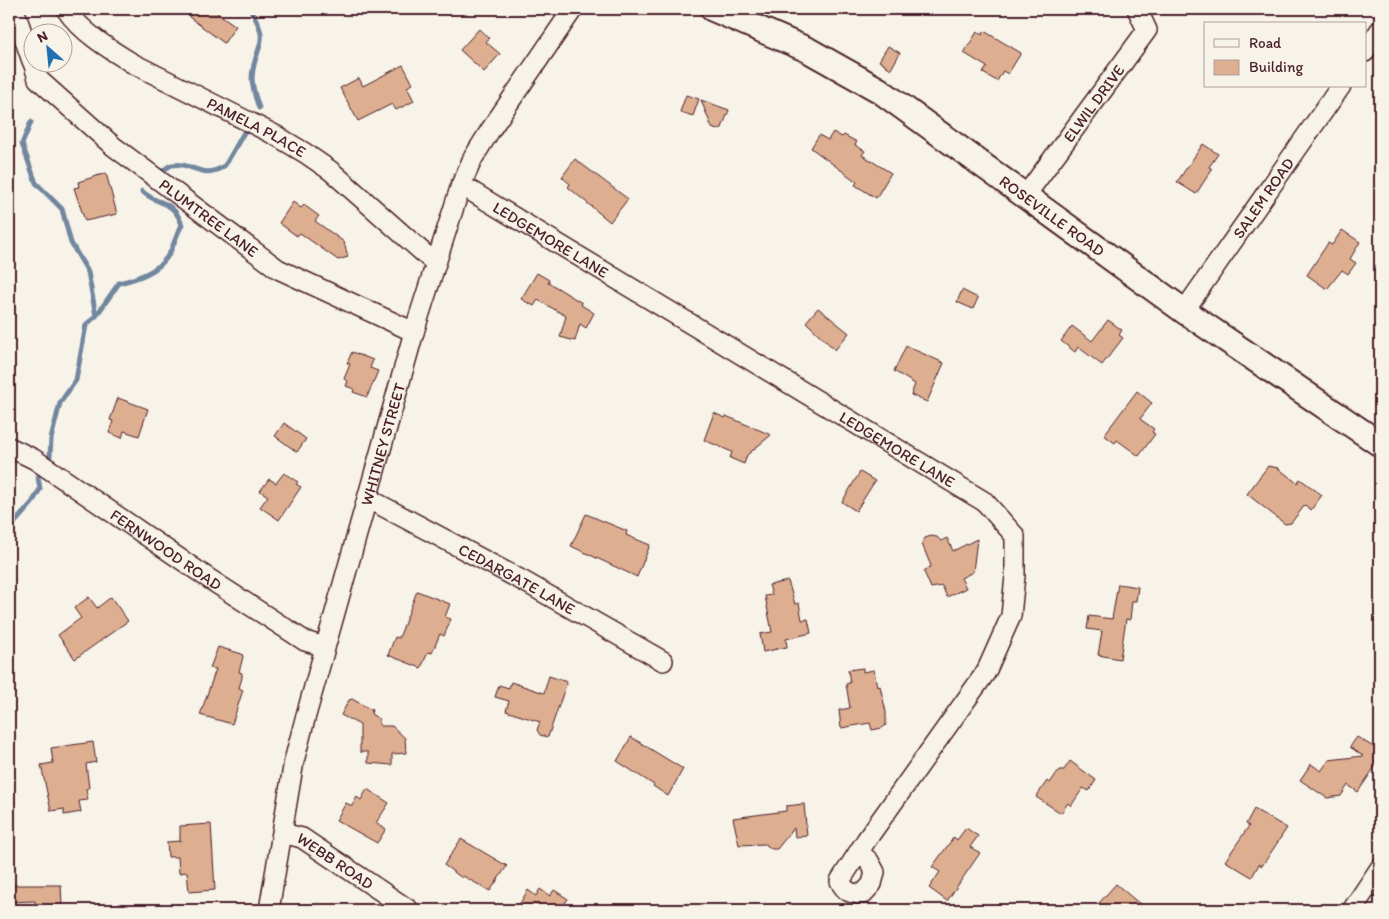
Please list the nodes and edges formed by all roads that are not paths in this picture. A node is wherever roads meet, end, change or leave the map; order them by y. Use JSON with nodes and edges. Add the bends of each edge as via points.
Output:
{"nodes":[{"id":1,"x":14,"y":9,"type":"edge"},
{"id":2,"x":66,"y":9,"type":"edge"},
{"id":3,"x":573,"y":9,"type":"edge"},
{"id":4,"x":713,"y":9,"type":"edge"},
{"id":5,"x":1137,"y":9,"type":"edge"},
{"id":6,"x":1380,"y":30,"type":"edge"},
{"id":7,"x":22,"y":31,"type":"edge"},
{"id":8,"x":1366,"y":51,"type":"edge"},
{"id":9,"x":36,"y":72,"type":"edge"},
{"id":10,"x":1340,"y":88,"type":"edge"},
{"id":11,"x":461,"y":185,"type":"junction"},
{"id":12,"x":1026,"y":195,"type":"junction"},
{"id":13,"x":435,"y":264,"type":"junction"},
{"id":14,"x":1184,"y":310,"type":"junction"},
{"id":15,"x":414,"y":332,"type":"junction"},
{"id":16,"x":1380,"y":444,"type":"edge"},
{"id":17,"x":9,"y":447,"type":"edge"},
{"id":18,"x":369,"y":499,"type":"junction"},
{"id":19,"x":325,"y":647,"type":"junction"},
{"id":20,"x":664,"y":661,"type":"dead end"},
{"id":21,"x":282,"y":833,"type":"junction"},
{"id":22,"x":859,"y":853,"type":"dead end"},
{"id":23,"x":1380,"y":868,"type":"edge"},
{"id":24,"x":269,"y":910,"type":"edge"},
{"id":25,"x":410,"y":910,"type":"edge"},
{"id":26,"x":1352,"y":910,"type":"edge"}],
"edges":[{"from":1,"to":7,"type":"street","name":"PLUMTREE LANE"},
{"from":2,"to":13,"type":"street","name":"PAMELA PLACE","via":[[84,28],[126,60],[275,135],[331,171]]},
{"from":3,"to":11,"type":"street","name":"WHITNEY STREET","via":[[491,129]]},
{"from":4,"to":12,"type":"street","name":"ROSEVILLE ROAD","via":[[850,72],[886,94]]},
{"from":5,"to":12,"type":"street","name":"ELWIL DRIVE","via":[[1147,30]]},
{"from":6,"to":8,"type":"street"},
{"from":9,"to":15,"type":"street","name":"PLUMTREE LANE","via":[[38,79],[114,146],[278,269]]},
{"from":10,"to":14,"type":"street","name":"SALEM ROAD"},
{"from":11,"to":13,"type":"street","name":"WHITNEY STREET"},
{"from":11,"to":22,"type":"street","name":"LEDGEMORE LANE","via":[[985,502],[1015,536],[1011,616],[986,672]]},
{"from":12,"to":14,"type":"street","name":"ROSEVILLE ROAD"},
{"from":13,"to":15,"type":"street","name":"WHITNEY STREET"},
{"from":14,"to":16,"type":"street","name":"ROSEVILLE ROAD"},
{"from":15,"to":18,"type":"street","name":"WHITNEY STREET"},
{"from":17,"to":19,"type":"street","name":"FERNWOOD ROAD","via":[[34,459],[305,641]]},
{"from":18,"to":19,"type":"street","name":"WHITNEY STREET"},
{"from":18,"to":20,"type":"street","name":"CEDARGATE LANE"},
{"from":19,"to":21,"type":"street","name":"WHITNEY STREET","via":[[294,761]]},
{"from":21,"to":24,"type":"street","name":"WHITNEY STREET"},
{"from":21,"to":25,"type":"street","name":"WEBB ROAD","via":[[302,838]]},
{"from":23,"to":26,"type":"street"}]}
